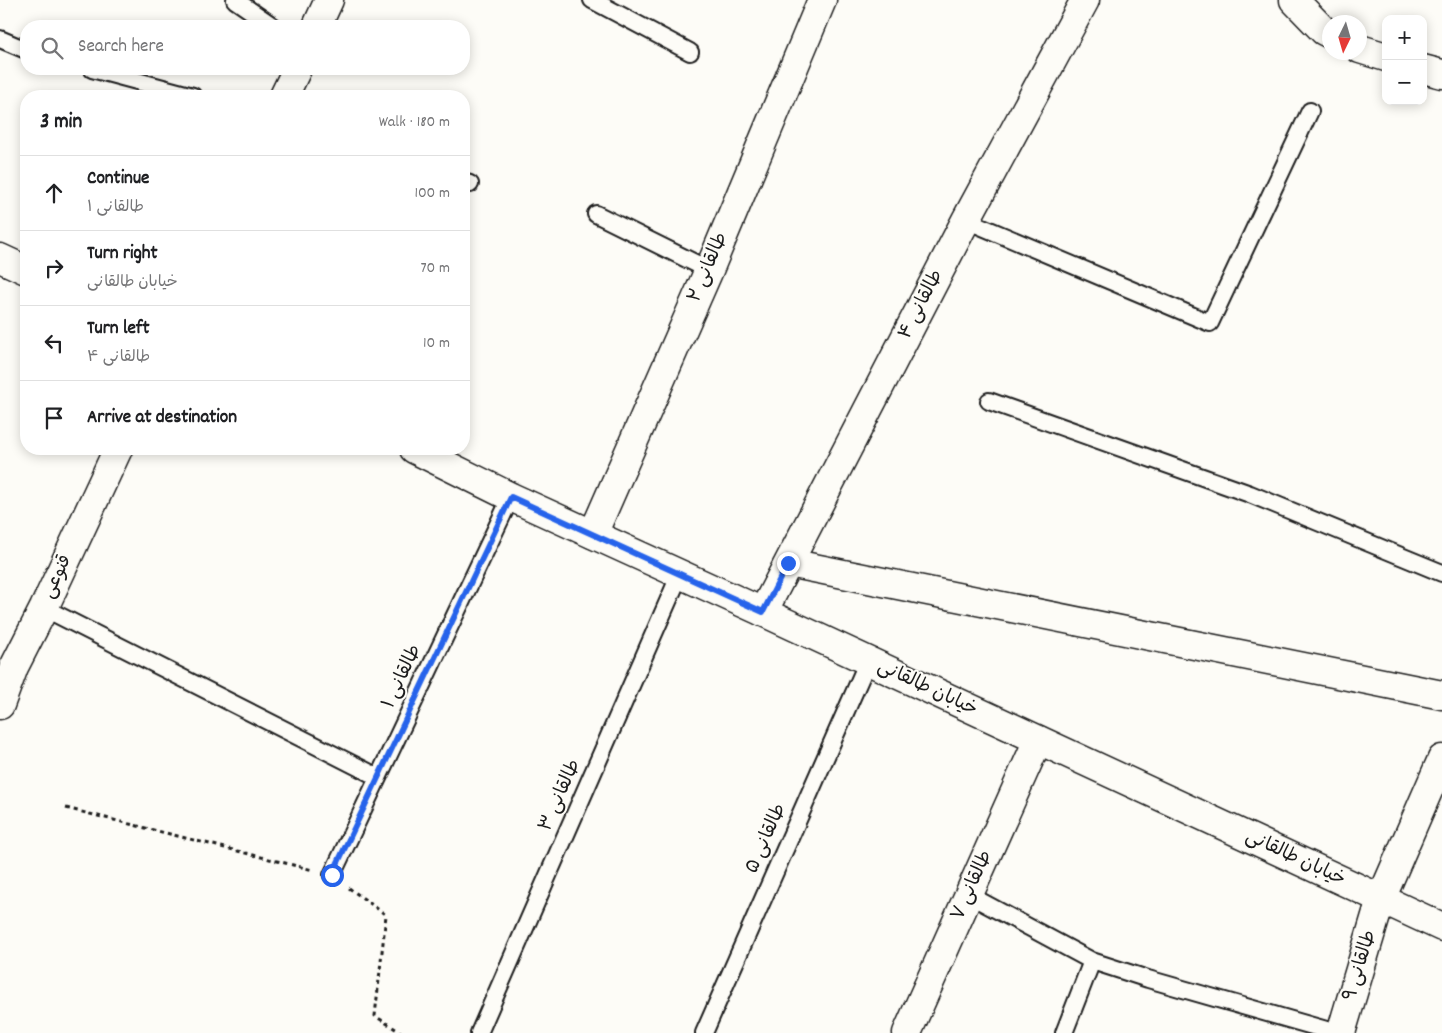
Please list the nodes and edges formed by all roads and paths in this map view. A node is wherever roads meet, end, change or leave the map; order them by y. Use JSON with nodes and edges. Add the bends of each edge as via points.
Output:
{"nodes":[{"id":1,"x":235,"y":0,"type":"edge"},
{"id":2,"x":329,"y":0,"type":"edge"},
{"id":3,"x":592,"y":0,"type":"edge"},
{"id":4,"x":822,"y":0,"type":"edge"},
{"id":5,"x":1086,"y":0,"type":"edge"},
{"id":6,"x":1294,"y":0,"type":"edge"},
{"id":7,"x":264,"y":20,"type":"edge"},
{"id":8,"x":320,"y":20,"type":"edge"},
{"id":9,"x":1322,"y":29,"type":"edge"},
{"id":10,"x":0,"y":39,"type":"edge"},
{"id":11,"x":20,"y":47,"type":"edge"},
{"id":12,"x":1367,"y":51,"type":"edge"},
{"id":13,"x":690,"y":52,"type":"dead end"},
{"id":14,"x":1382,"y":56,"type":"edge"},
{"id":15,"x":1427,"y":70,"type":"edge"},
{"id":16,"x":1442,"y":74,"type":"edge"},
{"id":17,"x":114,"y":75,"type":"edge"},
{"id":18,"x":294,"y":75,"type":"edge"},
{"id":19,"x":171,"y":90,"type":"edge"},
{"id":20,"x":287,"y":90,"type":"edge"},
{"id":21,"x":1310,"y":111,"type":"dead end"},
{"id":22,"x":596,"y":214,"type":"dead end"},
{"id":23,"x":966,"y":220,"type":"junction"},
{"id":24,"x":0,"y":258,"type":"edge"},
{"id":25,"x":20,"y":267,"type":"edge"},
{"id":26,"x":709,"y":270,"type":"junction"},
{"id":27,"x":989,"y":401,"type":"dead end"},
{"id":28,"x":115,"y":455,"type":"edge"},
{"id":29,"x":426,"y":455,"type":"edge"},
{"id":30,"x":511,"y":497,"type":"junction"},
{"id":31,"x":593,"y":534,"type":"junction"},
{"id":32,"x":788,"y":563,"type":"junction"},
{"id":33,"x":1442,"y":573,"type":"edge"},
{"id":34,"x":680,"y":574,"type":"junction"},
{"id":35,"x":44,"y":608,"type":"junction"},
{"id":36,"x":763,"y":612,"type":"junction"},
{"id":37,"x":868,"y":661,"type":"junction"},
{"id":38,"x":7,"y":664,"type":"edge"},
{"id":39,"x":1442,"y":695,"type":"edge"},
{"id":40,"x":0,"y":705,"type":"edge"},
{"id":41,"x":1038,"y":740,"type":"junction"},
{"id":42,"x":1442,"y":759,"type":"edge"},
{"id":43,"x":378,"y":777,"type":"junction"},
{"id":44,"x":66,"y":808,"type":"dead end"},
{"id":45,"x":332,"y":875,"type":"junction"},
{"id":46,"x":969,"y":895,"type":"junction"},
{"id":47,"x":1382,"y":899,"type":"junction"},
{"id":48,"x":1442,"y":927,"type":"edge"},
{"id":49,"x":1092,"y":961,"type":"junction"},
{"id":50,"x":402,"y":1033,"type":"edge"},
{"id":51,"x":479,"y":1033,"type":"edge"},
{"id":52,"x":704,"y":1033,"type":"edge"},
{"id":53,"x":907,"y":1033,"type":"edge"},
{"id":54,"x":1064,"y":1033,"type":"edge"},
{"id":55,"x":1337,"y":1033,"type":"edge"},
{"id":56,"x":1341,"y":1033,"type":"edge"}],
"edges":[{"from":1,"to":7,"type":"lane"},
{"from":2,"to":8,"type":"street"},
{"from":3,"to":13,"type":"lane"},
{"from":4,"to":26,"type":"street","name":"طالقانی ۲"},
{"from":5,"to":23,"type":"street","name":"طالقانی ۴"},
{"from":6,"to":9,"type":"street"},
{"from":10,"to":11,"type":"lane"},
{"from":12,"to":14,"type":"street"},
{"from":15,"to":16,"type":"street"},
{"from":17,"to":19,"type":"lane"},
{"from":18,"to":20,"type":"street"},
{"from":21,"to":23,"type":"lane","via":[[1210,323]]},
{"from":22,"to":26,"type":"lane"},
{"from":23,"to":32,"type":"street","name":"طالقانی ۴"},
{"from":24,"to":25,"type":"street"},
{"from":26,"to":31,"type":"street","name":"طالقانی ۲"},
{"from":27,"to":33,"type":"lane","via":[[1250,494]]},
{"from":28,"to":35,"type":"street","name":"قنوعی"},
{"from":29,"to":30,"type":"street","name":"خیابان طالقانی"},
{"from":30,"to":31,"type":"street","name":"خیابان طالقانی"},
{"from":30,"to":43,"type":"lane","name":"طالقانی ۱"},
{"from":31,"to":34,"type":"street","name":"خیابان طالقانی"},
{"from":32,"to":36,"type":"street","name":"طالقانی ۴"},
{"from":32,"to":39,"type":"street"},
{"from":34,"to":36,"type":"street","name":"خیابان طالقانی"},
{"from":34,"to":51,"type":"lane","name":"طالقانی ۳"},
{"from":35,"to":38,"type":"street","name":"قنوعی"},
{"from":35,"to":43,"type":"lane"},
{"from":36,"to":37,"type":"street","name":"خیابان طالقانی"},
{"from":37,"to":41,"type":"street","name":"خیابان طالقانی"},
{"from":37,"to":52,"type":"lane","name":"طالقانی ۵"},
{"from":38,"to":40,"type":"street","name":"قنوعی"},
{"from":41,"to":46,"type":"street","name":"طالقانی ۷"},
{"from":41,"to":47,"type":"street","name":"خیابان طالقانی"},
{"from":42,"to":47,"type":"street","name":"طالقانی ۹"},
{"from":43,"to":45,"type":"lane","name":"طالقانی ۱"},
{"from":44,"to":45,"type":"path"},
{"from":45,"to":50,"type":"path","via":[[386,915],[375,1016]]},
{"from":46,"to":49,"type":"lane"},
{"from":46,"to":53,"type":"street","name":"طالقانی ۷"},
{"from":47,"to":48,"type":"street","name":"خیابان طالقانی"},
{"from":47,"to":56,"type":"street","name":"طالقانی ۹"},
{"from":49,"to":54,"type":"lane"},
{"from":49,"to":55,"type":"lane"}]}
